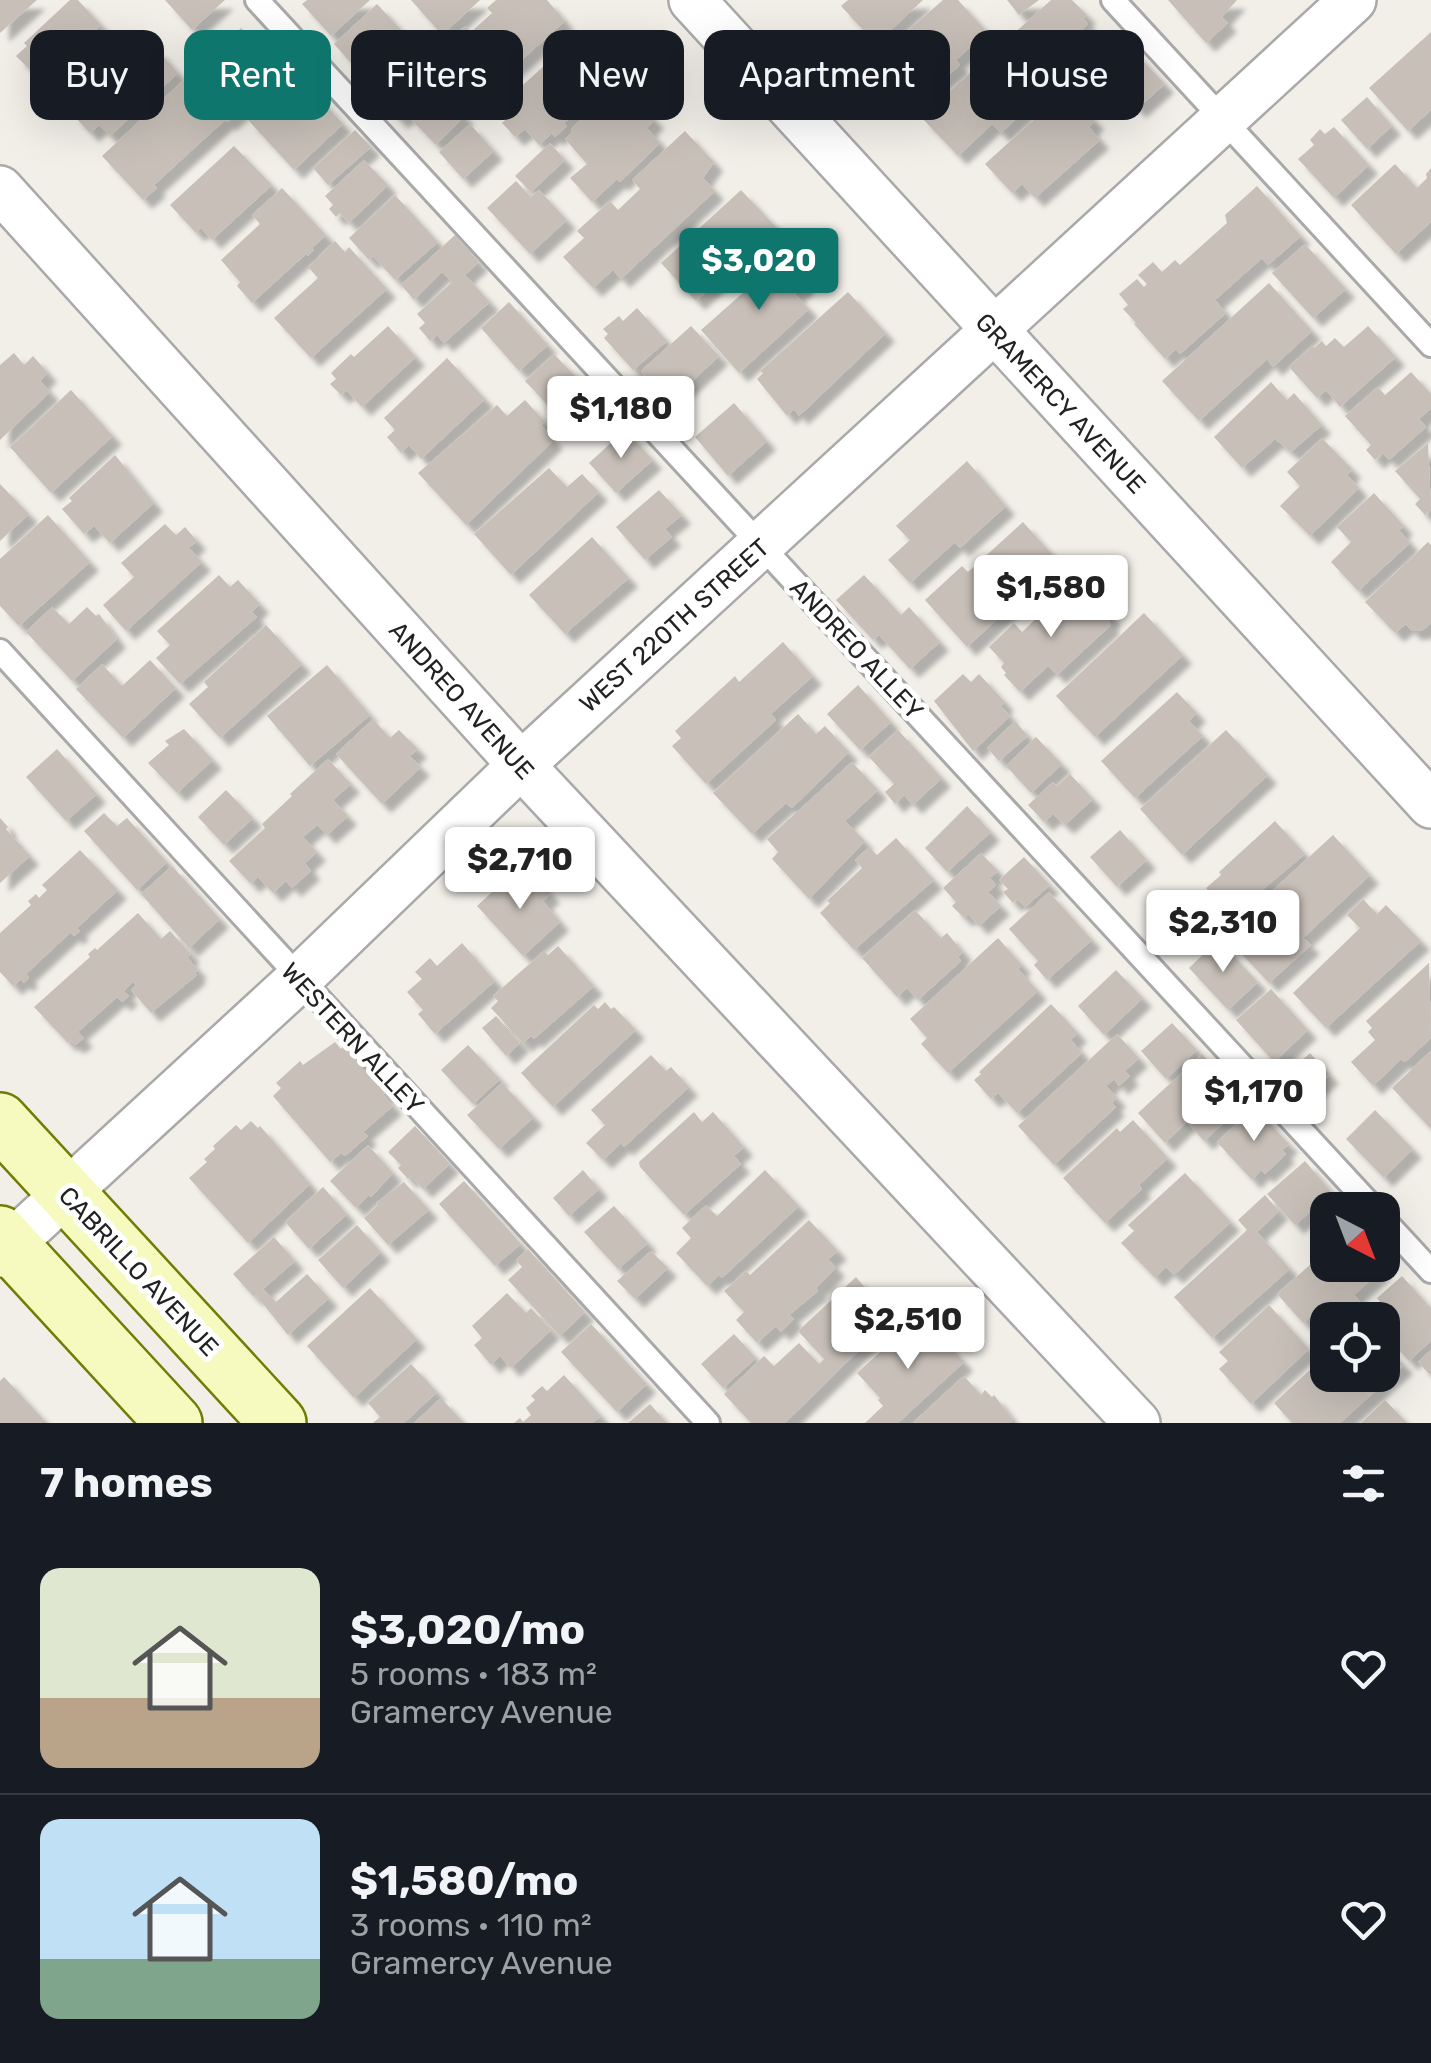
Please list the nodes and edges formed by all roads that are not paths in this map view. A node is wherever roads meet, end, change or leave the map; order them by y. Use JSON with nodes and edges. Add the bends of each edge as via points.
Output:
{"nodes":[{"id":1,"x":257,"y":0,"type":"edge"},
{"id":2,"x":692,"y":0,"type":"edge"},
{"id":3,"x":1113,"y":0,"type":"edge"},
{"id":4,"x":1353,"y":0,"type":"edge"},
{"id":5,"x":1224,"y":119,"type":"junction"},
{"id":6,"x":0,"y":189,"type":"edge"},
{"id":7,"x":995,"y":331,"type":"junction"},
{"id":8,"x":1431,"y":345,"type":"edge"},
{"id":9,"x":761,"y":546,"type":"junction"},
{"id":10,"x":0,"y":651,"type":"edge"},
{"id":11,"x":521,"y":765,"type":"junction"},
{"id":12,"x":1431,"y":805,"type":"edge"},
{"id":13,"x":299,"y":979,"type":"junction"},
{"id":14,"x":0,"y":1121,"type":"edge"},
{"id":15,"x":66,"y":1192,"type":"junction"},
{"id":16,"x":1358,"y":1192,"type":"edge"},
{"id":17,"x":1400,"y":1237,"type":"edge"},
{"id":18,"x":3,"y":1244,"type":"edge"},
{"id":19,"x":1431,"y":1271,"type":"edge"},
{"id":20,"x":174,"y":1423,"type":"edge"},
{"id":21,"x":278,"y":1423,"type":"edge"},
{"id":22,"x":708,"y":1423,"type":"edge"},
{"id":23,"x":1137,"y":1423,"type":"edge"}],
"edges":[{"from":1,"to":9,"type":"lane","name":"ANDREO ALLEY"},
{"from":2,"to":7,"type":"street","name":"GRAMERCY AVENUE"},
{"from":3,"to":5,"type":"lane"},
{"from":4,"to":5,"type":"street","name":"WEST 220TH STREET"},
{"from":5,"to":7,"type":"street","name":"WEST 220TH STREET"},
{"from":5,"to":8,"type":"lane"},
{"from":6,"to":11,"type":"street","name":"ANDREO AVENUE"},
{"from":7,"to":9,"type":"street","name":"WEST 220TH STREET"},
{"from":7,"to":12,"type":"street","name":"GRAMERCY AVENUE"},
{"from":9,"to":11,"type":"street","name":"WEST 220TH STREET"},
{"from":9,"to":16,"type":"lane","name":"ANDREO ALLEY"},
{"from":10,"to":13,"type":"lane","name":"WESTERN ALLEY"},
{"from":11,"to":13,"type":"street","name":"WEST 220TH STREET"},
{"from":11,"to":23,"type":"street","name":"ANDREO AVENUE"},
{"from":13,"to":15,"type":"street","name":"WEST 220TH STREET"},
{"from":13,"to":22,"type":"lane","name":"WESTERN ALLEY"},
{"from":14,"to":15,"type":"main road","name":"CABRILLO AVENUE"},
{"from":15,"to":18,"type":"street","name":"WEST 220TH STREET"},
{"from":15,"to":21,"type":"main road","name":"CABRILLO AVENUE"},
{"from":17,"to":19,"type":"lane"},
{"from":18,"to":20,"type":"main road"}]}
